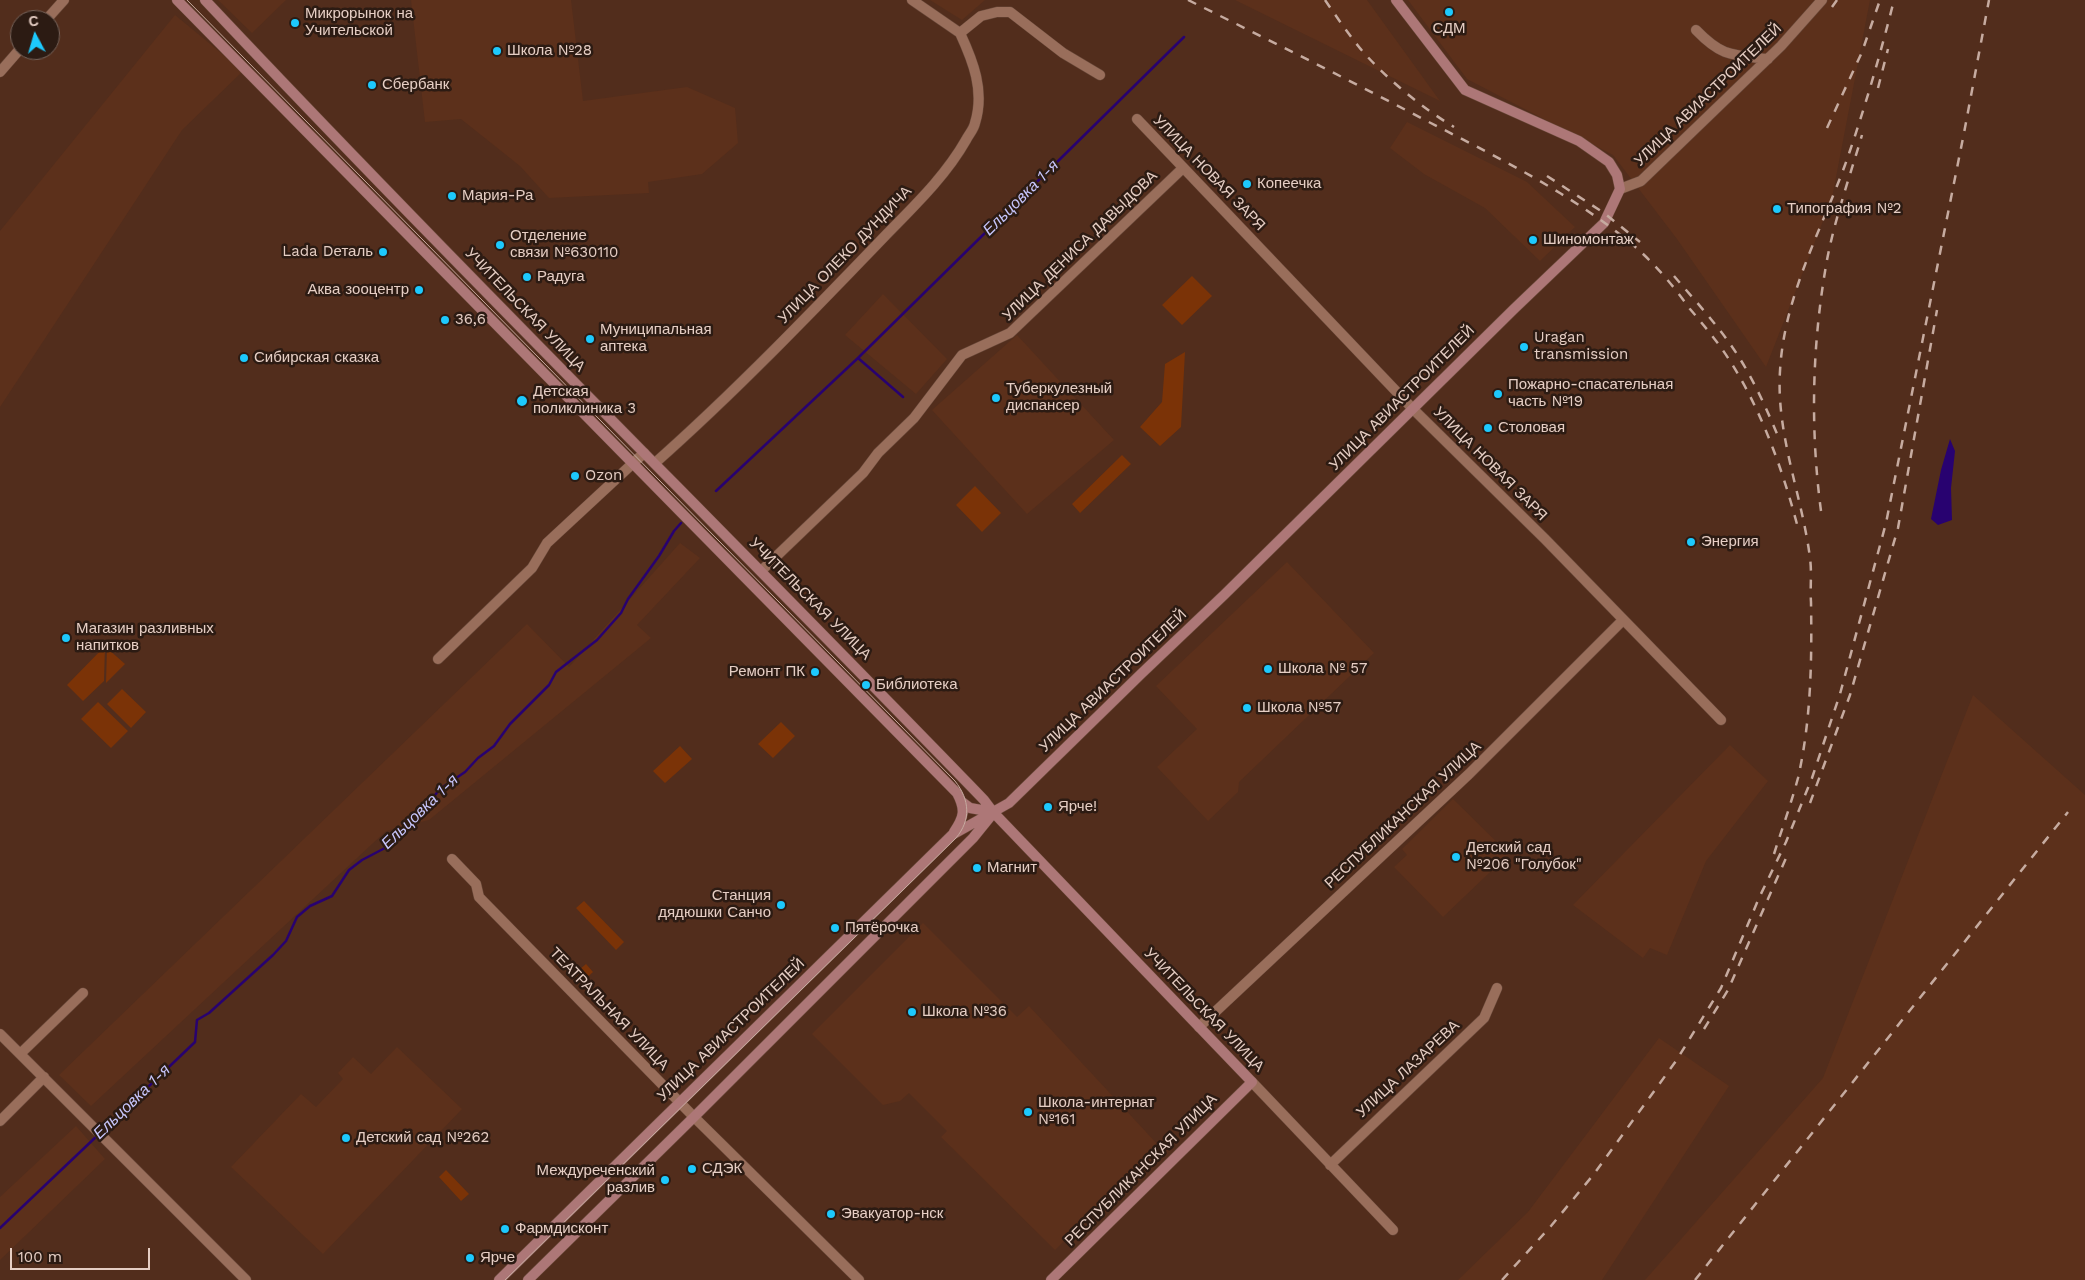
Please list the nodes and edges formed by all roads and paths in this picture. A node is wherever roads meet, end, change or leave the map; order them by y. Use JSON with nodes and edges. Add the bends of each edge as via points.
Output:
{"nodes":[{"id":1,"x":64,"y":0,"type":"edge"},
{"id":2,"x":177,"y":0,"type":"edge"},
{"id":3,"x":205,"y":0,"type":"edge"},
{"id":4,"x":912,"y":0,"type":"edge"},
{"id":5,"x":1396,"y":0,"type":"edge"},
{"id":6,"x":1822,"y":0,"type":"edge"},
{"id":7,"x":55,"y":10,"type":"edge"},
{"id":8,"x":1696,"y":30,"type":"dead end"},
{"id":9,"x":960,"y":33,"type":"junction"},
{"id":10,"x":1768,"y":59,"type":"junction"},
{"id":11,"x":11,"y":60,"type":"edge"},
{"id":12,"x":0,"y":72,"type":"edge"},
{"id":13,"x":1100,"y":74,"type":"dead end"},
{"id":14,"x":1137,"y":119,"type":"dead end"},
{"id":15,"x":1183,"y":168,"type":"junction"},
{"id":16,"x":1620,"y":188,"type":"junction"},
{"id":17,"x":1413,"y":409,"type":"junction"},
{"id":18,"x":644,"y":453,"type":"junction"},
{"id":19,"x":634,"y":463,"type":"junction"},
{"id":20,"x":655,"y":463,"type":"junction"},
{"id":21,"x":762,"y":571,"type":"junction"},
{"id":22,"x":1623,"y":620,"type":"junction"},
{"id":23,"x":438,"y":659,"type":"dead end"},
{"id":24,"x":1721,"y":720,"type":"dead end"},
{"id":25,"x":962,"y":802,"type":"junction"},
{"id":26,"x":993,"y":812,"type":"junction"},
{"id":27,"x":952,"y":835,"type":"junction"},
{"id":28,"x":452,"y":859,"type":"dead end"},
{"id":29,"x":1497,"y":988,"type":"dead end"},
{"id":30,"x":83,"y":993,"type":"dead end"},
{"id":31,"x":1199,"y":1027,"type":"junction"},
{"id":32,"x":0,"y":1034,"type":"edge"},
{"id":33,"x":20,"y":1054,"type":"junction"},
{"id":34,"x":44,"y":1077,"type":"junction"},
{"id":35,"x":1252,"y":1082,"type":"junction"},
{"id":36,"x":679,"y":1102,"type":"junction"},
{"id":37,"x":694,"y":1117,"type":"junction"},
{"id":38,"x":0,"y":1121,"type":"edge"},
{"id":39,"x":1330,"y":1165,"type":"junction"},
{"id":40,"x":1393,"y":1230,"type":"dead end"},
{"id":41,"x":246,"y":1280,"type":"edge"},
{"id":42,"x":499,"y":1280,"type":"edge"},
{"id":43,"x":528,"y":1280,"type":"edge"},
{"id":44,"x":859,"y":1280,"type":"edge"},
{"id":45,"x":1051,"y":1280,"type":"edge"}],
"edges":[{"from":1,"to":7,"type":"street"},
{"from":2,"to":19,"type":"main road","name":"УЧИТЕЛЬСКАЯ УЛИЦА"},
{"from":3,"to":18,"type":"main road","name":"УЧИТЕЛЬСКАЯ УЛИЦА"},
{"from":4,"to":9,"type":"street"},
{"from":5,"to":16,"type":"main road","via":[[1466,90],[1579,141],[1609,162]]},
{"from":6,"to":10,"type":"street","name":"УЛИЦА АВИАСТРОИТЕЛЕЙ"},
{"from":8,"to":10,"type":"street","via":[[1710,45],[1730,55]]},
{"from":9,"to":13,"type":"street","via":[[982,16],[1010,12],[1063,53]]},
{"from":9,"to":20,"type":"street","name":"УЛИЦА ОЛЕКО ДУНДИЧА","via":[[973,62],[980,94],[975,124],[955,159],[927,193],[857,265]]},
{"from":10,"to":16,"type":"street","name":"УЛИЦА АВИАСТРОИТЕЛЕЙ","via":[[1641,181]]},
{"from":11,"to":12,"type":"street"},
{"from":14,"to":15,"type":"street","name":"УЛИЦА НОВАЯ ЗАРЯ"},
{"from":15,"to":17,"type":"street","name":"УЛИЦА НОВАЯ ЗАРЯ"},
{"from":15,"to":21,"type":"street","name":"УЛИЦА ДЕНИСА ДАВЫДОВА","via":[[1010,333],[962,355],[914,418],[878,453],[863,473]]},
{"from":16,"to":17,"type":"main road","name":"УЛИЦА АВИАСТРОИТЕЛЕЙ","via":[[1604,222]]},
{"from":17,"to":22,"type":"street","name":"УЛИЦА НОВАЯ ЗАРЯ"},
{"from":17,"to":26,"type":"main road","name":"УЛИЦА АВИАСТРОИТЕЛЕЙ","via":[[1009,803]]},
{"from":18,"to":19,"type":"street"},
{"from":18,"to":20,"type":"main road","name":"УЧИТЕЛЬСКАЯ УЛИЦА"},
{"from":19,"to":23,"type":"street","via":[[547,543],[532,568]]},
{"from":19,"to":25,"type":"main road","name":"УЧИТЕЛЬСКАЯ УЛИЦА","via":[[950,786]]},
{"from":20,"to":21,"type":"main road","name":"УЧИТЕЛЬСКАЯ УЛИЦА"},
{"from":21,"to":26,"type":"main road","name":"УЧИТЕЛЬСКАЯ УЛИЦА"},
{"from":22,"to":24,"type":"street","name":"УЛИЦА НОВАЯ ЗАРЯ"},
{"from":22,"to":31,"type":"street","name":"РЕСПУБЛИКАНСКАЯ УЛИЦА","via":[[1469,774]]},
{"from":25,"to":26,"type":"main road","via":[[970,808]]},
{"from":25,"to":27,"type":"main road","via":[[963,818]]},
{"from":26,"to":27,"type":"main road","name":"УЛИЦА АВИАСТРОИТЕЛЕЙ"},
{"from":26,"to":31,"type":"main road","name":"УЧИТЕЛЬСКАЯ УЛИЦА"},
{"from":26,"to":37,"type":"main road","name":"УЛИЦА АВИАСТРОИТЕЛЕЙ","via":[[973,838]]},
{"from":27,"to":36,"type":"main road","name":"УЛИЦА АВИАСТРОИТЕЛЕЙ"},
{"from":28,"to":36,"type":"street","name":"ТЕАТРАЛЬНАЯ УЛИЦА","via":[[476,884],[479,897]]},
{"from":29,"to":39,"type":"street","name":"УЛИЦА ЛАЗАРЕВА","via":[[1484,1018]]},
{"from":30,"to":33,"type":"street"},
{"from":31,"to":35,"type":"main road","name":"УЧИТЕЛЬСКАЯ УЛИЦА"},
{"from":32,"to":33,"type":"street"},
{"from":33,"to":34,"type":"street"},
{"from":34,"to":38,"type":"street"},
{"from":34,"to":41,"type":"street"},
{"from":35,"to":39,"type":"street","name":"УЧИТЕЛЬСКАЯ УЛИЦА"},
{"from":35,"to":45,"type":"main road","name":"РЕСПУБЛИКАНСКАЯ УЛИЦА"},
{"from":36,"to":37,"type":"street","name":"ТЕАТРАЛЬНАЯ УЛИЦА"},
{"from":36,"to":42,"type":"main road","name":"УЛИЦА АВИАСТРОИТЕЛЕЙ"},
{"from":37,"to":43,"type":"main road","name":"УЛИЦА АВИАСТРОИТЕЛЕЙ"},
{"from":37,"to":44,"type":"street","name":"ТЕАТРАЛЬНАЯ УЛИЦА"},
{"from":39,"to":40,"type":"street","name":"УЧИТЕЛЬСКАЯ УЛИЦА"}]}
